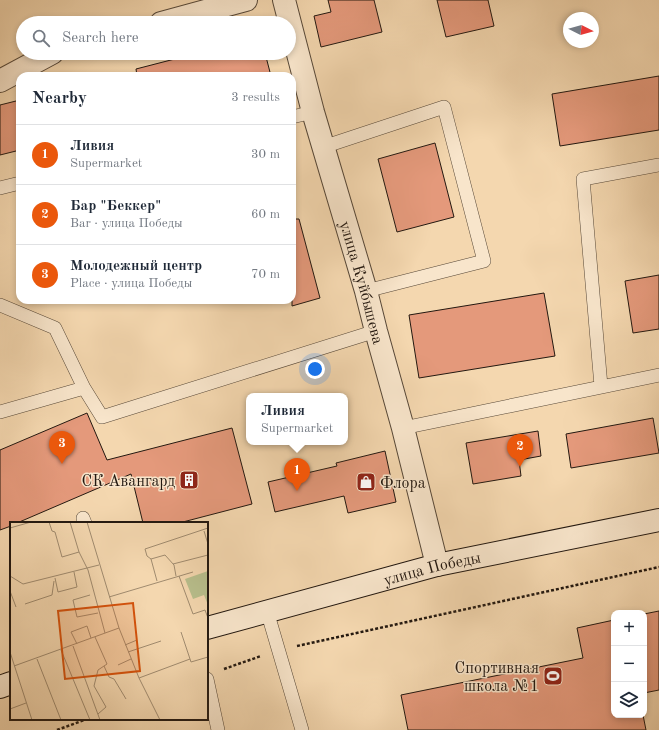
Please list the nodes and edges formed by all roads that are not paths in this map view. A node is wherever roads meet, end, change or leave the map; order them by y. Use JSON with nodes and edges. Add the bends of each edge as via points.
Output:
{"nodes":[{"id":1,"x":246,"y":0,"type":"edge"},
{"id":2,"x":284,"y":0,"type":"edge"},
{"id":3,"x":187,"y":16,"type":"edge"},
{"id":4,"x":287,"y":16,"type":"edge"},
{"id":5,"x":39,"y":60,"type":"edge"},
{"id":6,"x":293,"y":60,"type":"edge"},
{"id":7,"x":16,"y":72,"type":"edge"},
{"id":8,"x":17,"y":72,"type":"edge"},
{"id":9,"x":295,"y":72,"type":"edge"},
{"id":10,"x":296,"y":77,"type":"edge"},
{"id":11,"x":0,"y":81,"type":"edge"},
{"id":12,"x":302,"y":115,"type":"edge"},
{"id":13,"x":323,"y":147,"type":"junction"},
{"id":14,"x":659,"y":165,"type":"edge"},
{"id":15,"x":16,"y":184,"type":"edge"},
{"id":16,"x":0,"y":188,"type":"edge"},
{"id":17,"x":366,"y":291,"type":"junction"},
{"id":18,"x":0,"y":305,"type":"edge"},
{"id":19,"x":376,"y":330,"type":"junction"},
{"id":20,"x":659,"y":376,"type":"edge"},
{"id":21,"x":601,"y":386,"type":"junction"},
{"id":22,"x":84,"y":388,"type":"junction"},
{"id":23,"x":0,"y":412,"type":"edge"},
{"id":24,"x":403,"y":428,"type":"junction"},
{"id":25,"x":659,"y":520,"type":"edge"},
{"id":26,"x":437,"y":565,"type":"junction"},
{"id":27,"x":267,"y":611,"type":"junction"},
{"id":28,"x":208,"y":628,"type":"edge"},
{"id":29,"x":10,"y":683,"type":"edge"},
{"id":30,"x":208,"y":683,"type":"edge"},
{"id":31,"x":0,"y":687,"type":"edge"},
{"id":32,"x":218,"y":730,"type":"edge"},
{"id":33,"x":302,"y":730,"type":"edge"}],
"edges":[{"from":1,"to":3,"type":"street"},
{"from":2,"to":4,"type":"street","name":"улица Куйбышева"},
{"from":5,"to":8,"type":"street"},
{"from":6,"to":9,"type":"street","name":"улица Куйбышева"},
{"from":7,"to":11,"type":"street"},
{"from":10,"to":12,"type":"street","name":"улица Куйбышева"},
{"from":12,"to":13,"type":"street","name":"улица Куйбышева"},
{"from":13,"to":17,"type":"street","name":"улица Куйбышева"},
{"from":13,"to":17,"type":"lane","via":[[444,107],[484,261]]},
{"from":14,"to":21,"type":"lane","via":[[583,178]]},
{"from":15,"to":16,"type":"lane"},
{"from":17,"to":19,"type":"street","name":"улица Куйбышева"},
{"from":18,"to":22,"type":"lane","via":[[55,328]]},
{"from":19,"to":22,"type":"lane","via":[[102,418]]},
{"from":19,"to":24,"type":"street","name":"улица Куйбышева"},
{"from":20,"to":21,"type":"lane"},
{"from":21,"to":24,"type":"lane"},
{"from":22,"to":23,"type":"lane"},
{"from":24,"to":26,"type":"street","name":"улица Куйбышева"},
{"from":25,"to":26,"type":"street","name":"улица Победы"},
{"from":26,"to":27,"type":"street","name":"улица Победы"},
{"from":27,"to":28,"type":"street","name":"улица Победы"},
{"from":27,"to":33,"type":"lane"},
{"from":29,"to":31,"type":"street"},
{"from":30,"to":32,"type":"lane"}]}
